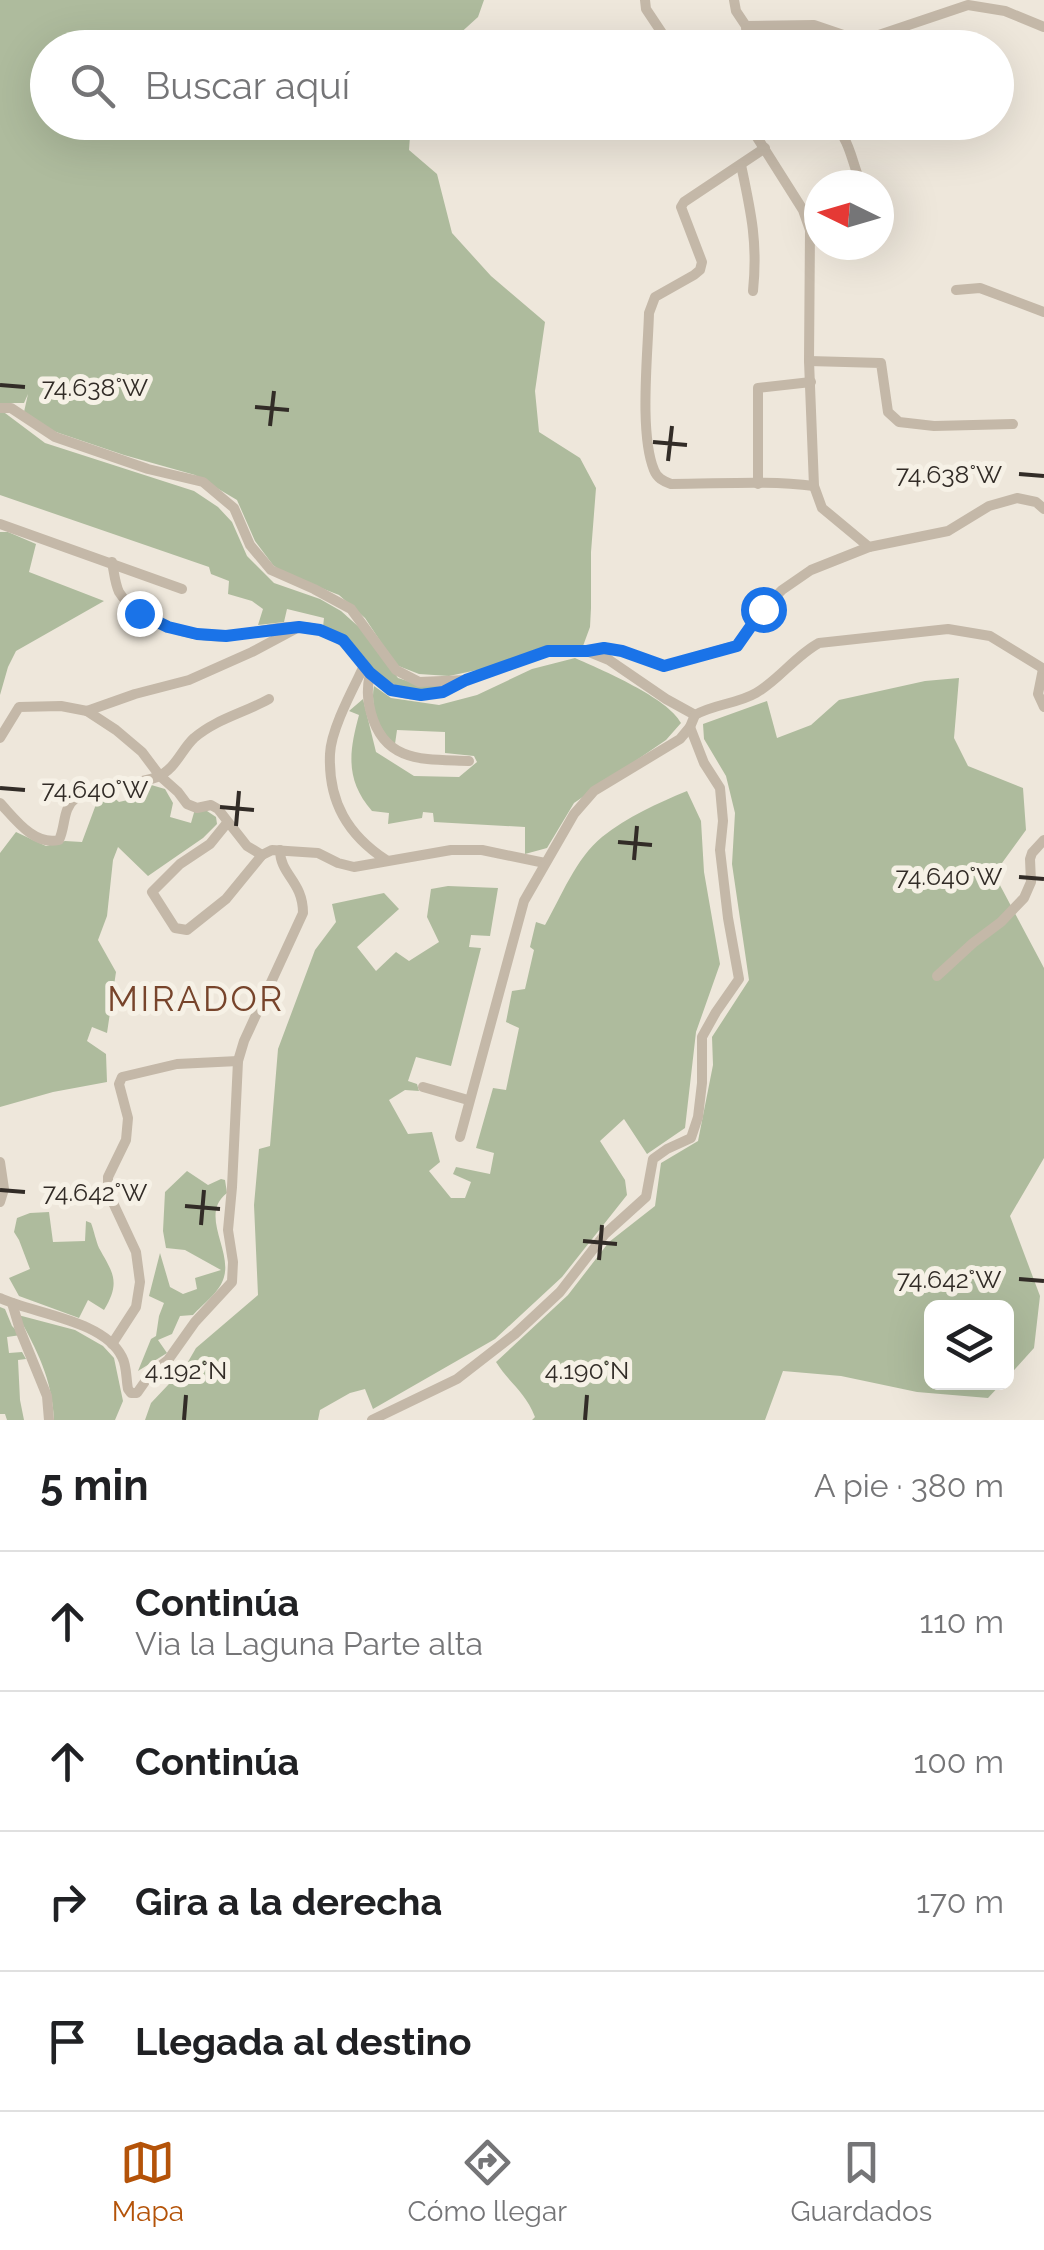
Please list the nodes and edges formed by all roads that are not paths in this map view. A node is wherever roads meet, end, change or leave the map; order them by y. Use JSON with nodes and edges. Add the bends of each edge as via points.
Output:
{"nodes":[{"id":1,"x":645,"y":0,"type":"edge"},
{"id":2,"x":734,"y":0,"type":"edge"},
{"id":3,"x":746,"y":26,"type":"junction"},
{"id":4,"x":1044,"y":27,"type":"edge"},
{"id":5,"x":660,"y":30,"type":"edge"},
{"id":6,"x":746,"y":30,"type":"edge"},
{"id":7,"x":826,"y":30,"type":"edge"},
{"id":8,"x":897,"y":30,"type":"edge"},
{"id":9,"x":759,"y":140,"type":"edge"},
{"id":10,"x":845,"y":140,"type":"edge"},
{"id":11,"x":765,"y":148,"type":"junction"},
{"id":12,"x":741,"y":165,"type":"junction"},
{"id":13,"x":856,"y":170,"type":"edge"},
{"id":14,"x":956,"y":290,"type":"dead end"},
{"id":15,"x":753,"y":291,"type":"dead end"},
{"id":16,"x":1044,"y":312,"type":"edge"},
{"id":17,"x":809,"y":361,"type":"junction"},
{"id":18,"x":810,"y":382,"type":"junction"},
{"id":19,"x":0,"y":408,"type":"edge"},
{"id":20,"x":1012,"y":424,"type":"dead end"},
{"id":21,"x":758,"y":484,"type":"junction"},
{"id":22,"x":814,"y":486,"type":"junction"},
{"id":23,"x":1044,"y":509,"type":"edge"},
{"id":24,"x":0,"y":524,"type":"edge"},
{"id":25,"x":868,"y":548,"type":"junction"},
{"id":26,"x":112,"y":562,"type":"junction"},
{"id":27,"x":182,"y":589,"type":"dead end"},
{"id":28,"x":299,"y":627,"type":"junction"},
{"id":29,"x":587,"y":651,"type":"junction"},
{"id":30,"x":367,"y":669,"type":"junction"},
{"id":31,"x":1044,"y":669,"type":"edge"},
{"id":32,"x":466,"y":680,"type":"junction"},
{"id":33,"x":269,"y":699,"type":"dead end"},
{"id":34,"x":1044,"y":708,"type":"edge"},
{"id":35,"x":87,"y":710,"type":"junction"},
{"id":36,"x":692,"y":721,"type":"junction"},
{"id":37,"x":0,"y":738,"type":"edge"},
{"id":38,"x":469,"y":761,"type":"dead end"},
{"id":39,"x":160,"y":776,"type":"junction"},
{"id":40,"x":0,"y":802,"type":"edge"},
{"id":41,"x":227,"y":823,"type":"junction"},
{"id":42,"x":1044,"y":840,"type":"edge"},
{"id":43,"x":280,"y":850,"type":"junction"},
{"id":44,"x":262,"y":855,"type":"junction"},
{"id":45,"x":387,"y":861,"type":"junction"},
{"id":46,"x":545,"y":863,"type":"junction"},
{"id":47,"x":937,"y":976,"type":"dead end"},
{"id":48,"x":238,"y":1061,"type":"junction"},
{"id":49,"x":423,"y":1087,"type":"dead end"},
{"id":50,"x":468,"y":1100,"type":"junction"},
{"id":51,"x":460,"y":1137,"type":"dead end"},
{"id":52,"x":0,"y":1162,"type":"edge"},
{"id":53,"x":0,"y":1202,"type":"edge"},
{"id":54,"x":6,"y":1300,"type":"edge"},
{"id":55,"x":112,"y":1344,"type":"junction"},
{"id":56,"x":48,"y":1420,"type":"edge"},
{"id":57,"x":372,"y":1420,"type":"edge"}],
"edges":[{"from":1,"to":5,"type":"street"},
{"from":2,"to":3,"type":"street"},
{"from":3,"to":6,"type":"street"},
{"from":3,"to":7,"type":"street"},
{"from":4,"to":8,"type":"street","via":[[968,5]]},
{"from":9,"to":11,"type":"street"},
{"from":10,"to":13,"type":"street"},
{"from":11,"to":12,"type":"street"},
{"from":11,"to":17,"type":"street","via":[[810,230]]},
{"from":12,"to":15,"type":"street","via":[[756,256]]},
{"from":12,"to":21,"type":"street","via":[[681,207],[702,262],[694,275],[654,297],[648,312],[646,428],[660,480]]},
{"from":14,"to":16,"type":"street","via":[[980,288]]},
{"from":17,"to":18,"type":"street"},
{"from":17,"to":20,"type":"street","via":[[881,363],[888,412],[900,422]]},
{"from":18,"to":21,"type":"street","via":[[758,388]]},
{"from":18,"to":22,"type":"street"},
{"from":19,"to":32,"type":"street","via":[[55,436],[203,482],[234,508],[250,546],[271,570],[350,609],[396,670],[418,682]]},
{"from":21,"to":22,"type":"street"},
{"from":22,"to":25,"type":"street","via":[[822,508]]},
{"from":23,"to":25,"type":"street","via":[[1016,498],[948,531]]},
{"from":24,"to":26,"type":"street"},
{"from":25,"to":29,"type":"street","via":[[811,570],[782,590],[737,646],[664,666],[622,651]]},
{"from":26,"to":27,"type":"street"},
{"from":26,"to":28,"type":"street","via":[[120,592],[139,613],[168,627],[226,636]]},
{"from":28,"to":30,"type":"street","via":[[343,640]]},
{"from":28,"to":35,"type":"street","via":[[188,680]]},
{"from":29,"to":32,"type":"street","via":[[548,651]]},
{"from":29,"to":36,"type":"street"},
{"from":30,"to":32,"type":"street","via":[[391,690],[421,695]]},
{"from":30,"to":38,"type":"street","via":[[373,720],[388,746],[414,758]]},
{"from":30,"to":45,"type":"street","via":[[341,716],[330,752],[332,777],[339,812],[365,846]]},
{"from":31,"to":34,"type":"street","via":[[1038,694]]},
{"from":31,"to":36,"type":"street","via":[[990,636],[948,629],[819,643],[750,697],[708,708]]},
{"from":33,"to":39,"type":"street","via":[[192,739]]},
{"from":35,"to":37,"type":"street","via":[[19,707]]},
{"from":35,"to":39,"type":"street","via":[[142,752]]},
{"from":36,"to":46,"type":"street","via":[[680,739],[594,791]]},
{"from":36,"to":57,"type":"street","via":[[720,788],[720,850],[740,979],[702,1037],[691,1138],[653,1159],[646,1197],[516,1334],[458,1379]]},
{"from":39,"to":40,"type":"street","via":[[78,796],[66,810],[59,840],[49,842]]},
{"from":39,"to":41,"type":"street","via":[[187,804],[211,805]]},
{"from":41,"to":44,"type":"street"},
{"from":41,"to":44,"type":"street","via":[[152,892],[175,928],[187,930],[226,899]]},
{"from":42,"to":47,"type":"street","via":[[1032,853],[1024,898]]},
{"from":43,"to":44,"type":"street"},
{"from":43,"to":45,"type":"street","via":[[318,853],[354,867]]},
{"from":43,"to":48,"type":"street","via":[[304,913]]},
{"from":45,"to":46,"type":"street","via":[[482,850]]},
{"from":46,"to":50,"type":"street","via":[[524,901]]},
{"from":48,"to":55,"type":"street","via":[[177,1064],[122,1077],[126,1140],[108,1192],[136,1252],[140,1282],[136,1308]]},
{"from":48,"to":55,"type":"street","via":[[228,1230],[232,1282],[137,1393],[128,1389],[122,1356]]},
{"from":49,"to":50,"type":"street"},
{"from":50,"to":51,"type":"street"},
{"from":52,"to":53,"type":"street"},
{"from":54,"to":55,"type":"street"},
{"from":54,"to":56,"type":"street","via":[[47,1396]]}]}
